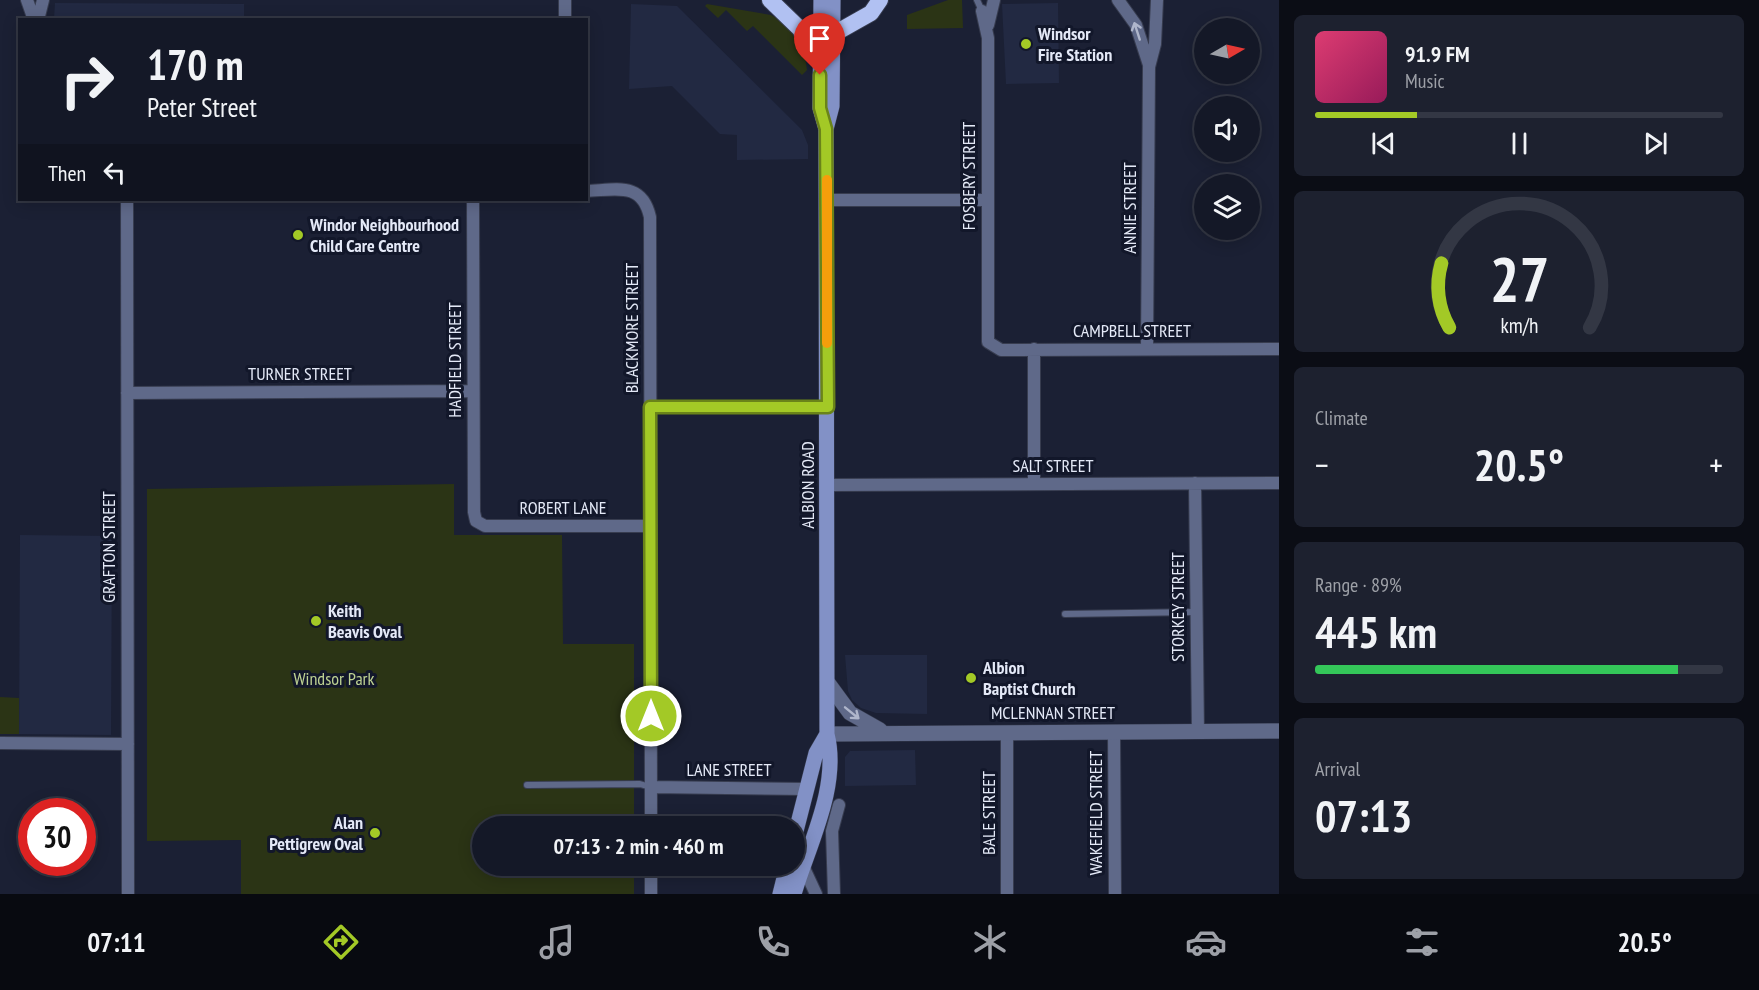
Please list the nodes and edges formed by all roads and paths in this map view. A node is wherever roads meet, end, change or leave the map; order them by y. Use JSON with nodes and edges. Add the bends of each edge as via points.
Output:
{"nodes":[{"id":1,"x":27,"y":0,"type":"edge"},
{"id":2,"x":43,"y":0,"type":"edge"},
{"id":3,"x":566,"y":0,"type":"edge"},
{"id":4,"x":770,"y":0,"type":"edge"},
{"id":5,"x":821,"y":0,"type":"edge"},
{"id":6,"x":833,"y":0,"type":"edge"},
{"id":7,"x":880,"y":0,"type":"edge"},
{"id":8,"x":994,"y":0,"type":"edge"},
{"id":9,"x":1118,"y":0,"type":"edge"},
{"id":10,"x":1157,"y":0,"type":"edge"},
{"id":11,"x":979,"y":6,"type":"edge"},
{"id":12,"x":35,"y":18,"type":"edge"},
{"id":13,"x":37,"y":18,"type":"edge"},
{"id":14,"x":565,"y":18,"type":"edge"},
{"id":15,"x":987,"y":32,"type":"junction"},
{"id":16,"x":832,"y":34,"type":"junction"},
{"id":17,"x":820,"y":58,"type":"junction"},
{"id":18,"x":1149,"y":67,"type":"junction"},
{"id":19,"x":826,"y":129,"type":"junction"},
{"id":20,"x":588,"y":191,"type":"edge"},
{"id":21,"x":827,"y":200,"type":"junction"},
{"id":22,"x":987,"y":200,"type":"junction"},
{"id":23,"x":126,"y":201,"type":"edge"},
{"id":24,"x":473,"y":201,"type":"edge"},
{"id":25,"x":988,"y":342,"type":"joint"},
{"id":26,"x":1279,"y":348,"type":"edge"},
{"id":27,"x":1035,"y":349,"type":"junction"},
{"id":28,"x":1147,"y":349,"type":"junction"},
{"id":29,"x":473,"y":392,"type":"junction"},
{"id":30,"x":127,"y":393,"type":"junction"},
{"id":31,"x":650,"y":407,"type":"junction"},
{"id":32,"x":828,"y":407,"type":"junction"},
{"id":33,"x":1195,"y":483,"type":"junction"},
{"id":34,"x":1279,"y":483,"type":"edge"},
{"id":35,"x":1034,"y":484,"type":"junction"},
{"id":36,"x":827,"y":485,"type":"junction"},
{"id":37,"x":476,"y":521,"type":"joint"},
{"id":38,"x":651,"y":526,"type":"junction"},
{"id":39,"x":1195,"y":612,"type":"junction"},
{"id":40,"x":1065,"y":614,"type":"dead end"},
{"id":41,"x":828,"y":683,"type":"junction"},
{"id":42,"x":1279,"y":731,"type":"edge"},
{"id":43,"x":886,"y":732,"type":"junction"},
{"id":44,"x":1007,"y":732,"type":"junction"},
{"id":45,"x":1114,"y":732,"type":"junction"},
{"id":46,"x":1197,"y":732,"type":"junction"},
{"id":47,"x":827,"y":734,"type":"junction"},
{"id":48,"x":0,"y":743,"type":"edge"},
{"id":49,"x":128,"y":744,"type":"junction"},
{"id":50,"x":527,"y":785,"type":"dead end"},
{"id":51,"x":651,"y":787,"type":"junction"},
{"id":52,"x":807,"y":789,"type":"junction"},
{"id":53,"x":839,"y":805,"type":"dead end"},
{"id":54,"x":651,"y":816,"type":"edge"},
{"id":55,"x":800,"y":816,"type":"edge"},
{"id":56,"x":805,"y":840,"type":"edge"},
{"id":57,"x":651,"y":876,"type":"edge"},
{"id":58,"x":790,"y":876,"type":"edge"},
{"id":59,"x":795,"y":876,"type":"edge"},
{"id":60,"x":802,"y":876,"type":"edge"},
{"id":61,"x":128,"y":894,"type":"edge"},
{"id":62,"x":651,"y":894,"type":"edge"},
{"id":63,"x":780,"y":894,"type":"edge"},
{"id":64,"x":794,"y":894,"type":"edge"},
{"id":65,"x":816,"y":894,"type":"edge"},
{"id":66,"x":834,"y":894,"type":"edge"},
{"id":67,"x":1007,"y":894,"type":"edge"},
{"id":68,"x":1115,"y":894,"type":"edge"}],
"edges":[{"from":1,"to":12,"type":"street"},
{"from":2,"to":13,"type":"street"},
{"from":3,"to":14,"type":"street"},
{"from":4,"to":17,"type":"highway","via":[[800,29],[810,49]]},
{"from":5,"to":17,"type":"main road","name":"ALBION ROAD"},
{"from":6,"to":16,"type":"main road","name":"ALBION ROAD"},
{"from":7,"to":16,"type":"highway","via":[[871,13]]},
{"from":8,"to":15,"type":"street"},
{"from":18,"to":9,"type":"street","name":"ANNIE STREET","one_way":true,"via":[[1136,25]]},
{"from":10,"to":18,"type":"street","name":"ANNIE STREET","via":[[1155,44]]},
{"from":11,"to":15,"type":"street","name":"FOSBERY STREET"},
{"from":15,"to":22,"type":"street","name":"FOSBERY STREET"},
{"from":16,"to":19,"type":"main road","name":"ALBION ROAD","via":[[832,106]]},
{"from":17,"to":19,"type":"main road","name":"ALBION ROAD","via":[[820,108]]},
{"from":18,"to":28,"type":"street","name":"ANNIE STREET"},
{"from":19,"to":21,"type":"main road","name":"ALBION ROAD"},
{"from":20,"to":31,"type":"street","name":"BLACKMORE STREET","via":[[626,190],[639,193],[647,202]]},
{"from":21,"to":22,"type":"street"},
{"from":21,"to":32,"type":"main road","name":"ALBION ROAD"},
{"from":22,"to":25,"type":"street","name":"FOSBERY STREET"},
{"from":23,"to":30,"type":"street","name":"GRAFTON STREET"},
{"from":24,"to":29,"type":"street","name":"HADFIELD STREET"},
{"from":25,"to":27,"type":"street","name":"CAMPBELL STREET","via":[[1001,350]]},
{"from":26,"to":28,"type":"street","name":"CAMPBELL STREET"},
{"from":27,"to":28,"type":"street","name":"CAMPBELL STREET"},
{"from":27,"to":35,"type":"street"},
{"from":29,"to":30,"type":"street","name":"TURNER STREET"},
{"from":29,"to":37,"type":"street","name":"HADFIELD STREET"},
{"from":30,"to":49,"type":"street","name":"GRAFTON STREET"},
{"from":31,"to":32,"type":"street"},
{"from":31,"to":38,"type":"street","name":"BLACKMORE STREET"},
{"from":32,"to":36,"type":"main road","name":"ALBION ROAD"},
{"from":33,"to":34,"type":"street","name":"SALT STREET"},
{"from":33,"to":35,"type":"street","name":"SALT STREET"},
{"from":33,"to":39,"type":"street","name":"STORKEY STREET"},
{"from":35,"to":36,"type":"street","name":"SALT STREET"},
{"from":36,"to":41,"type":"main road","name":"ALBION ROAD"},
{"from":37,"to":38,"type":"street","name":"ROBERT LANE","via":[[485,526]]},
{"from":38,"to":51,"type":"street","name":"BLACKMORE STREET"},
{"from":39,"to":40,"type":"lane"},
{"from":39,"to":46,"type":"street","name":"STORKEY STREET"},
{"from":41,"to":43,"type":"street","one_way":true,"via":[[850,713]]},
{"from":41,"to":47,"type":"main road","name":"ALBION ROAD"},
{"from":42,"to":46,"type":"street","name":"MCLENNAN STREET"},
{"from":43,"to":44,"type":"street","name":"MCLENNAN STREET"},
{"from":43,"to":47,"type":"street","name":"MCLENNAN STREET"},
{"from":44,"to":45,"type":"street","name":"MCLENNAN STREET"},
{"from":44,"to":67,"type":"street","name":"BALE STREET"},
{"from":45,"to":46,"type":"street","name":"MCLENNAN STREET"},
{"from":45,"to":68,"type":"street","name":"WAKEFIELD STREET"},
{"from":47,"to":52,"type":"main road","via":[[817,748]]},
{"from":47,"to":56,"type":"main road","name":"ALBION ROAD","via":[[829,779]]},
{"from":48,"to":49,"type":"street"},
{"from":49,"to":61,"type":"street","name":"GRAFTON STREET"},
{"from":50,"to":51,"type":"lane"},
{"from":51,"to":52,"type":"street","name":"LANE STREET"},
{"from":51,"to":54,"type":"street","name":"BLACKMORE STREET"},
{"from":52,"to":55,"type":"main road"},
{"from":53,"to":66,"type":"street","via":[[832,831]]},
{"from":57,"to":62,"type":"street"},
{"from":58,"to":63,"type":"main road"},
{"from":59,"to":64,"type":"main road"},
{"from":60,"to":65,"type":"street"}]}
